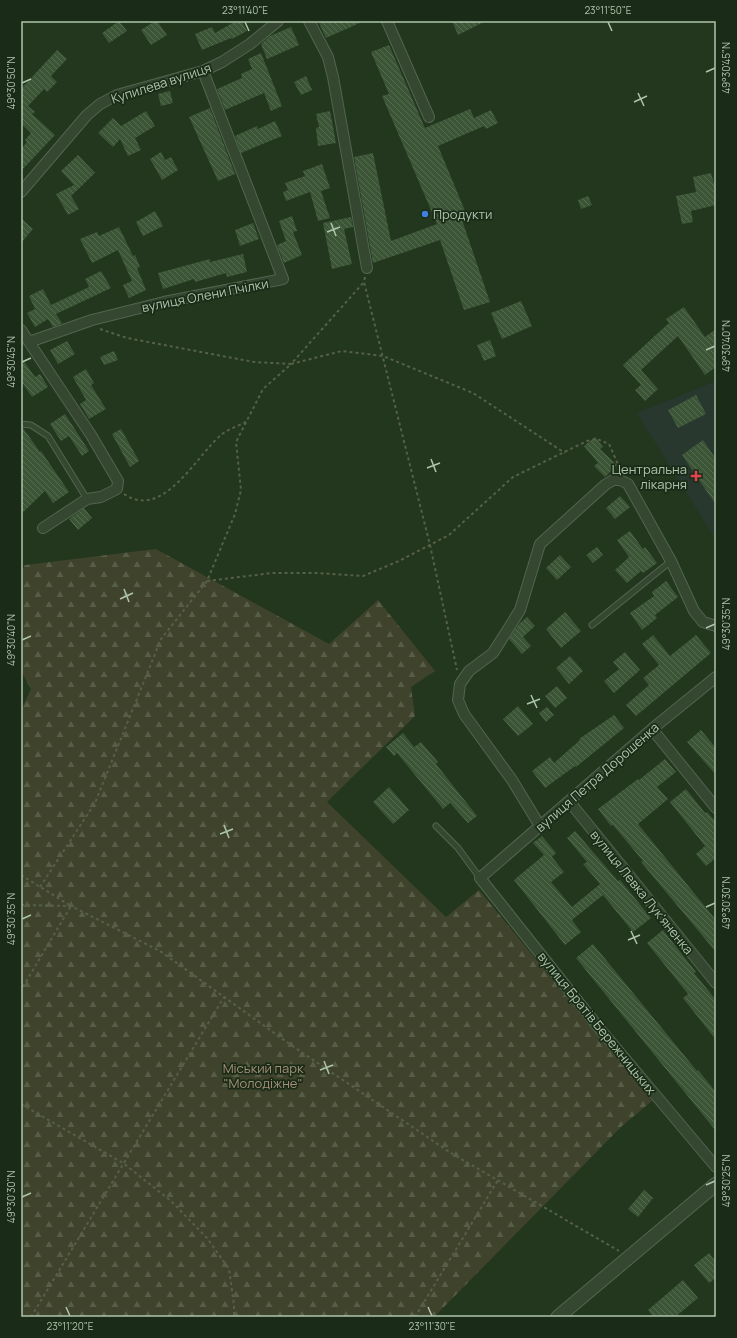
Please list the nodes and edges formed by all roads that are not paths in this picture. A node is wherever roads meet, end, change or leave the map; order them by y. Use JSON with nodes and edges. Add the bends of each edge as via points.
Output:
{"nodes":[{"id":1,"x":278,"y":21,"type":"edge"},
{"id":2,"x":310,"y":21,"type":"edge"},
{"id":3,"x":387,"y":21,"type":"edge"},
{"id":4,"x":203,"y":71,"type":"junction"},
{"id":5,"x":429,"y":117,"type":"dead end"},
{"id":6,"x":21,"y":192,"type":"edge"},
{"id":7,"x":367,"y":268,"type":"road end"},
{"id":8,"x":21,"y":330,"type":"edge"},
{"id":9,"x":29,"y":342,"type":"junction"},
{"id":10,"x":21,"y":424,"type":"edge"},
{"id":11,"x":87,"y":499,"type":"junction"},
{"id":12,"x":43,"y":528,"type":"dead end"},
{"id":13,"x":671,"y":561,"type":"junction"},
{"id":14,"x":592,"y":625,"type":"dead end"},
{"id":15,"x":716,"y":626,"type":"edge"},
{"id":16,"x":716,"y":677,"type":"edge"},
{"id":17,"x":652,"y":729,"type":"junction"},
{"id":18,"x":569,"y":801,"type":"junction"},
{"id":19,"x":716,"y":808,"type":"edge"},
{"id":20,"x":436,"y":826,"type":"dead end"},
{"id":21,"x":540,"y":826,"type":"junction"},
{"id":22,"x":480,"y":878,"type":"junction"},
{"id":23,"x":716,"y":983,"type":"edge"},
{"id":24,"x":716,"y":1167,"type":"edge"},
{"id":25,"x":716,"y":1184,"type":"edge"},
{"id":26,"x":558,"y":1317,"type":"edge"}],
"edges":[{"from":1,"to":4,"type":"street","name":"Купилева вулиця","via":[[237,53]]},
{"from":2,"to":7,"type":"street","via":[[328,57],[333,77]]},
{"from":3,"to":5,"type":"street"},
{"from":4,"to":6,"type":"street","name":"Купилева вулиця","via":[[122,94],[100,104],[87,115]]},
{"from":4,"to":9,"type":"street","name":"вулиця Олени Пчілки","via":[[283,278],[164,302],[92,320]]},
{"from":8,"to":9,"type":"street"},
{"from":9,"to":11,"type":"street","via":[[118,480],[117,488],[101,496]]},
{"from":10,"to":11,"type":"lane","via":[[31,425],[48,436]]},
{"from":11,"to":12,"type":"street"},
{"from":13,"to":14,"type":"lane"},
{"from":13,"to":15,"type":"street","via":[[694,611],[703,622]]},
{"from":13,"to":21,"type":"street","via":[[628,484],[613,480],[604,485],[540,544],[520,610],[493,653],[469,671],[460,684],[458,700],[464,714],[512,780]]},
{"from":16,"to":17,"type":"street","name":"вулиця Петра Дорошенка"},
{"from":17,"to":18,"type":"street","name":"вулиця Петра Дорошенка"},
{"from":17,"to":19,"type":"street"},
{"from":18,"to":21,"type":"street","name":"вулиця Петра Дорошенка"},
{"from":18,"to":23,"type":"street","name":"вулиця Левка Лук'яненка"},
{"from":20,"to":22,"type":"lane","via":[[458,848]]},
{"from":21,"to":22,"type":"street","name":"вулиця Петра Дорошенка"},
{"from":22,"to":24,"type":"street","name":"вулиця Братів Бережницьких","via":[[600,1029]]},
{"from":25,"to":26,"type":"street"}]}
